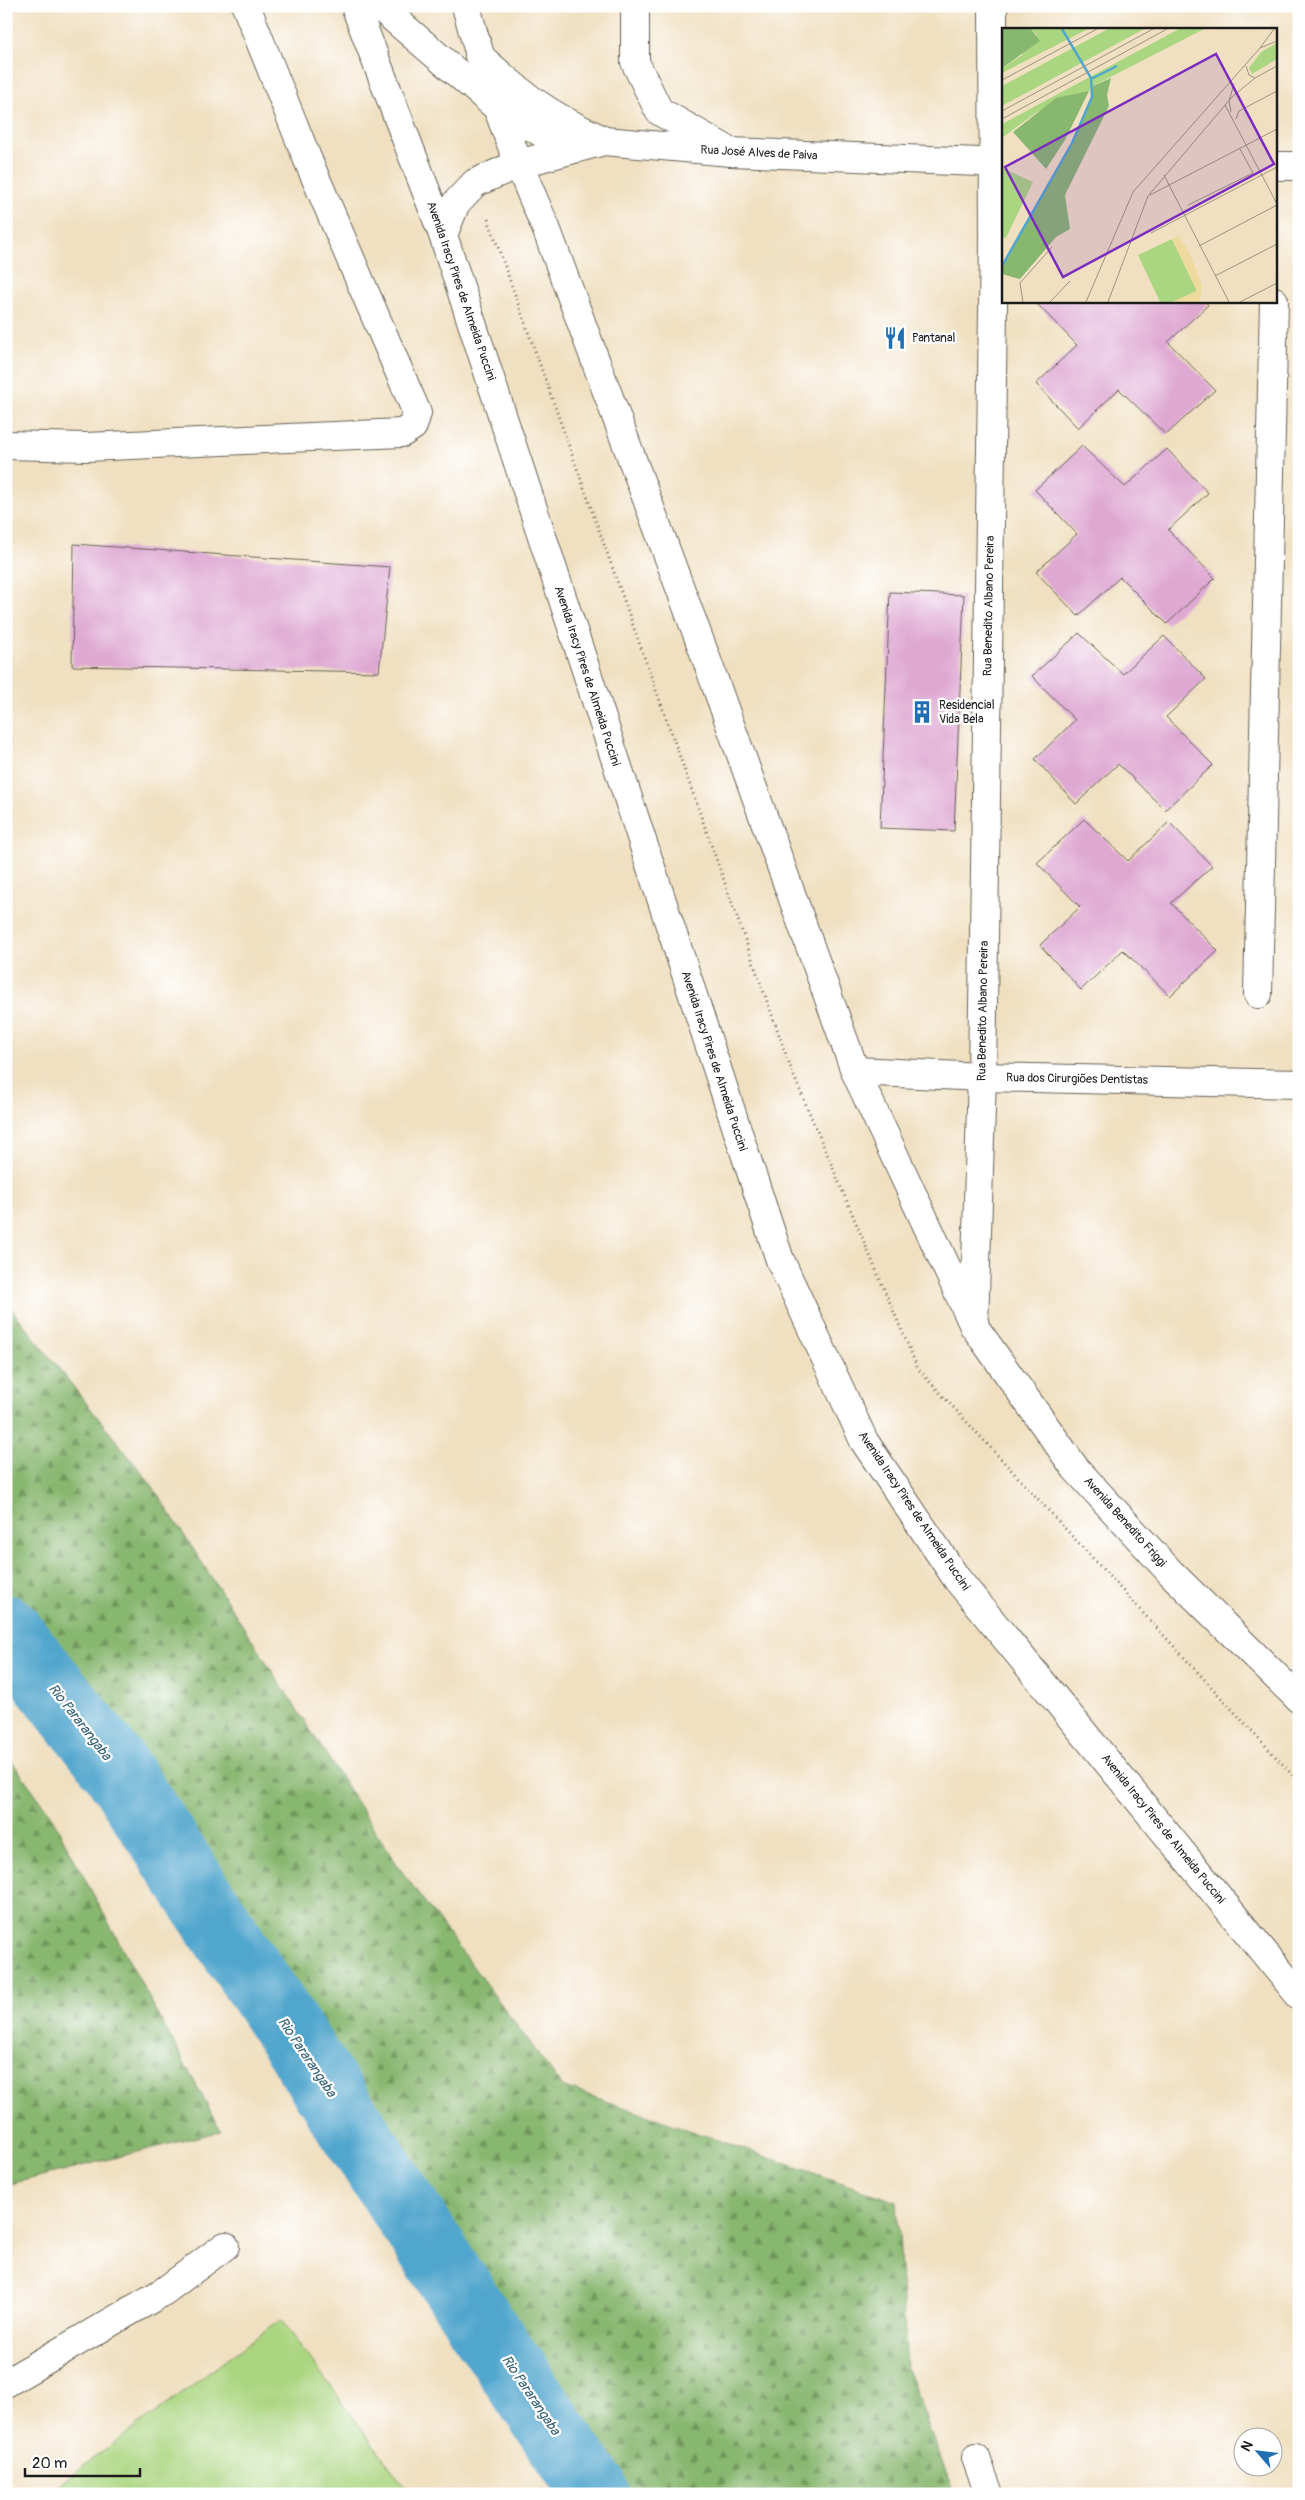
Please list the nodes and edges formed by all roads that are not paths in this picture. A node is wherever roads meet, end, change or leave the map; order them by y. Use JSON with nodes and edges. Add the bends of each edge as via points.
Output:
{"nodes":[{"id":1,"x":246,"y":6,"type":"edge"},
{"id":2,"x":355,"y":6,"type":"edge"},
{"id":3,"x":379,"y":6,"type":"edge"},
{"id":4,"x":466,"y":6,"type":"edge"},
{"id":5,"x":635,"y":6,"type":"edge"},
{"id":6,"x":993,"y":6,"type":"edge"},
{"id":7,"x":479,"y":56,"type":"junction"},
{"id":8,"x":498,"y":108,"type":"junction"},
{"id":9,"x":604,"y":141,"type":"junction"},
{"id":10,"x":731,"y":152,"type":"junction"},
{"id":11,"x":999,"y":163,"type":"edge"},
{"id":12,"x":518,"y":164,"type":"junction"},
{"id":13,"x":1278,"y":166,"type":"edge"},
{"id":14,"x":1299,"y":166,"type":"edge"},
{"id":15,"x":443,"y":235,"type":"junction"},
{"id":16,"x":999,"y":239,"type":"edge"},
{"id":17,"x":1274,"y":302,"type":"edge"},
{"id":18,"x":6,"y":445,"type":"edge"},
{"id":19,"x":1258,"y":994,"type":"dead end"},
{"id":20,"x":855,"y":1071,"type":"junction"},
{"id":21,"x":982,"y":1077,"type":"junction"},
{"id":22,"x":1299,"y":1084,"type":"edge"},
{"id":23,"x":974,"y":1326,"type":"junction"},
{"id":24,"x":1299,"y":1699,"type":"edge"},
{"id":25,"x":1299,"y":1995,"type":"edge"},
{"id":26,"x":225,"y":2246,"type":"dead end"},
{"id":27,"x":6,"y":2383,"type":"edge"},
{"id":28,"x":976,"y":2458,"type":"dead end"},
{"id":29,"x":989,"y":2494,"type":"edge"}],
"edges":[{"from":1,"to":18,"type":"main road","via":[[306,158],[416,413],[413,426],[402,433],[392,434],[86,447]]},
{"from":2,"to":15,"type":"main road","name":"Avenida Iracy Pires de Almeida Puccini"},
{"from":3,"to":8,"type":"main road"},
{"from":4,"to":7,"type":"main road"},
{"from":5,"to":10,"type":"main road","via":[[635,62],[659,111]]},
{"from":6,"to":11,"type":"main road","name":"Rua Benedito Albano Pereira"},
{"from":7,"to":8,"type":"main road"},
{"from":7,"to":9,"type":"main road","via":[[522,96],[561,122]]},
{"from":8,"to":9,"type":"main road","via":[[544,134]]},
{"from":8,"to":12,"type":"main road"},
{"from":9,"to":10,"type":"main road","name":"Rua José Alves de Paiva"},
{"from":9,"to":12,"type":"main road","name":"Rua José Alves de Paiva"},
{"from":10,"to":11,"type":"main road","name":"Rua José Alves de Paiva"},
{"from":11,"to":16,"type":"main road","name":"Rua Benedito Albano Pereira"},
{"from":12,"to":15,"type":"main road","name":"Rua José Alves de Paiva","via":[[475,183],[456,204]]},
{"from":12,"to":20,"type":"main road","via":[[546,228],[705,654]]},
{"from":13,"to":14,"type":"main road"},
{"from":15,"to":25,"type":"main road","name":"Avenida Iracy Pires de Almeida Puccini","via":[[780,1260],[864,1441],[957,1579]]},
{"from":16,"to":21,"type":"main road","name":"Rua Benedito Albano Pereira"},
{"from":17,"to":19,"type":"main road"},
{"from":20,"to":21,"type":"main road","name":"Rua dos Cirurgiões Dentistas"},
{"from":20,"to":23,"type":"main road"},
{"from":21,"to":22,"type":"main road","name":"Rua dos Cirurgiões Dentistas"},
{"from":21,"to":23,"type":"main road","name":"Rua Benedito Albano Pereira"},
{"from":23,"to":24,"type":"main road","name":"Avenida Benedito Friggi","via":[[1076,1468],[1171,1573]]},
{"from":26,"to":27,"type":"main road","via":[[163,2292]]},
{"from":28,"to":29,"type":"main road"}]}
